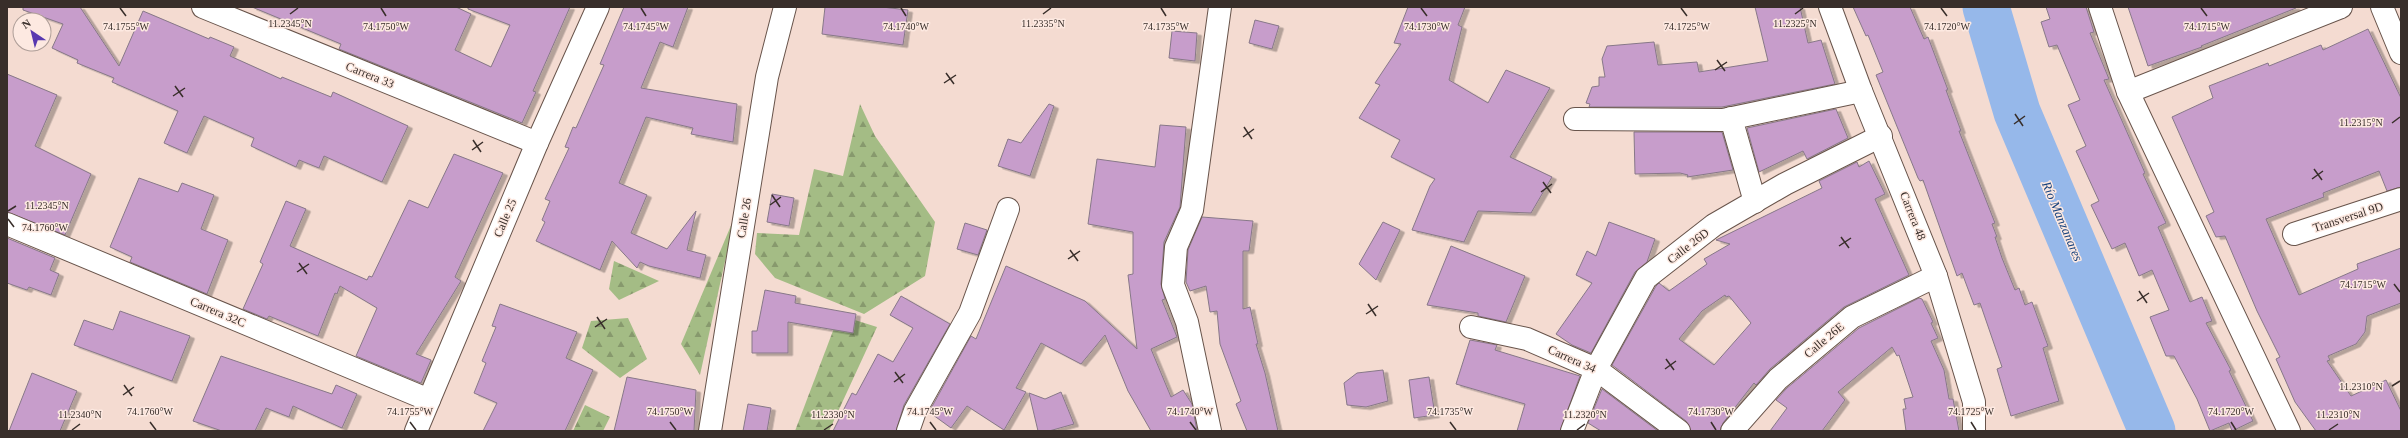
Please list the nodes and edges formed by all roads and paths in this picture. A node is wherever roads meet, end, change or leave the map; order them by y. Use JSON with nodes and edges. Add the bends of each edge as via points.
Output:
{"nodes":[{"id":1,"x":203,"y":7,"type":"edge"},
{"id":2,"x":598,"y":7,"type":"edge"},
{"id":3,"x":785,"y":7,"type":"edge"},
{"id":4,"x":1220,"y":7,"type":"edge"},
{"id":5,"x":1830,"y":7,"type":"edge"},
{"id":6,"x":2100,"y":7,"type":"edge"},
{"id":7,"x":2341,"y":7,"type":"edge"},
{"id":8,"x":2382,"y":7,"type":"edge"},
{"id":9,"x":2401,"y":53,"type":"edge"},
{"id":10,"x":1861,"y":91,"type":"junction"},
{"id":11,"x":2128,"y":92,"type":"junction"},
{"id":12,"x":1731,"y":118,"type":"junction"},
{"id":13,"x":1575,"y":119,"type":"dead end"},
{"id":14,"x":1881,"y":136,"type":"junction"},
{"id":15,"x":537,"y":143,"type":"junction"},
{"id":16,"x":2401,"y":199,"type":"edge"},
{"id":17,"x":1755,"y":202,"type":"junction"},
{"id":18,"x":1008,"y":210,"type":"dead end"},
{"id":19,"x":7,"y":224,"type":"edge"},
{"id":20,"x":2294,"y":234,"type":"dead end"},
{"id":21,"x":1936,"y":276,"type":"junction"},
{"id":22,"x":1471,"y":328,"type":"dead end"},
{"id":23,"x":1596,"y":369,"type":"junction"},
{"id":24,"x":429,"y":400,"type":"junction"},
{"id":25,"x":416,"y":431,"type":"edge"},
{"id":26,"x":710,"y":431,"type":"edge"},
{"id":27,"x":908,"y":431,"type":"edge"},
{"id":28,"x":1210,"y":431,"type":"edge"},
{"id":29,"x":1572,"y":431,"type":"edge"},
{"id":30,"x":1679,"y":431,"type":"edge"},
{"id":31,"x":1732,"y":431,"type":"edge"},
{"id":32,"x":1974,"y":431,"type":"edge"},
{"id":33,"x":2289,"y":431,"type":"edge"}],
"edges":[{"from":1,"to":15,"type":"street","name":"Carrera 33"},
{"from":2,"to":15,"type":"street","name":"Calle 25"},
{"from":3,"to":26,"type":"street","name":"Calle 26","via":[[767,77]]},
{"from":4,"to":28,"type":"street","via":[[1192,210],[1176,247],[1173,285],[1187,322]]},
{"from":5,"to":10,"type":"street","name":"Carrera 48"},
{"from":6,"to":11,"type":"street"},
{"from":7,"to":11,"type":"street"},
{"from":8,"to":9,"type":"street"},
{"from":10,"to":12,"type":"street"},
{"from":10,"to":14,"type":"street","name":"Carrera 48"},
{"from":11,"to":33,"type":"street"},
{"from":12,"to":13,"type":"street"},
{"from":12,"to":17,"type":"street"},
{"from":14,"to":17,"type":"street","name":"Calle 26D"},
{"from":14,"to":21,"type":"street","name":"Carrera 48"},
{"from":15,"to":24,"type":"street","name":"Calle 25"},
{"from":16,"to":20,"type":"street","name":"Transversal 9D"},
{"from":17,"to":23,"type":"street","name":"Calle 26D","via":[[1714,225],[1646,278]]},
{"from":18,"to":27,"type":"street","via":[[970,313],[915,411]]},
{"from":19,"to":24,"type":"street","name":"Carrera 32C"},
{"from":21,"to":31,"type":"street","name":"Calle 26E","via":[[1852,317],[1778,379]]},
{"from":21,"to":32,"type":"street","name":"Carrera 48","via":[[1974,402]]},
{"from":22,"to":23,"type":"street","name":"Carrera 34","via":[[1527,339]]},
{"from":23,"to":29,"type":"street","name":"Calle 26D"},
{"from":23,"to":30,"type":"street","name":"Carrera 34"},
{"from":24,"to":25,"type":"street","name":"Calle 25"}]}
